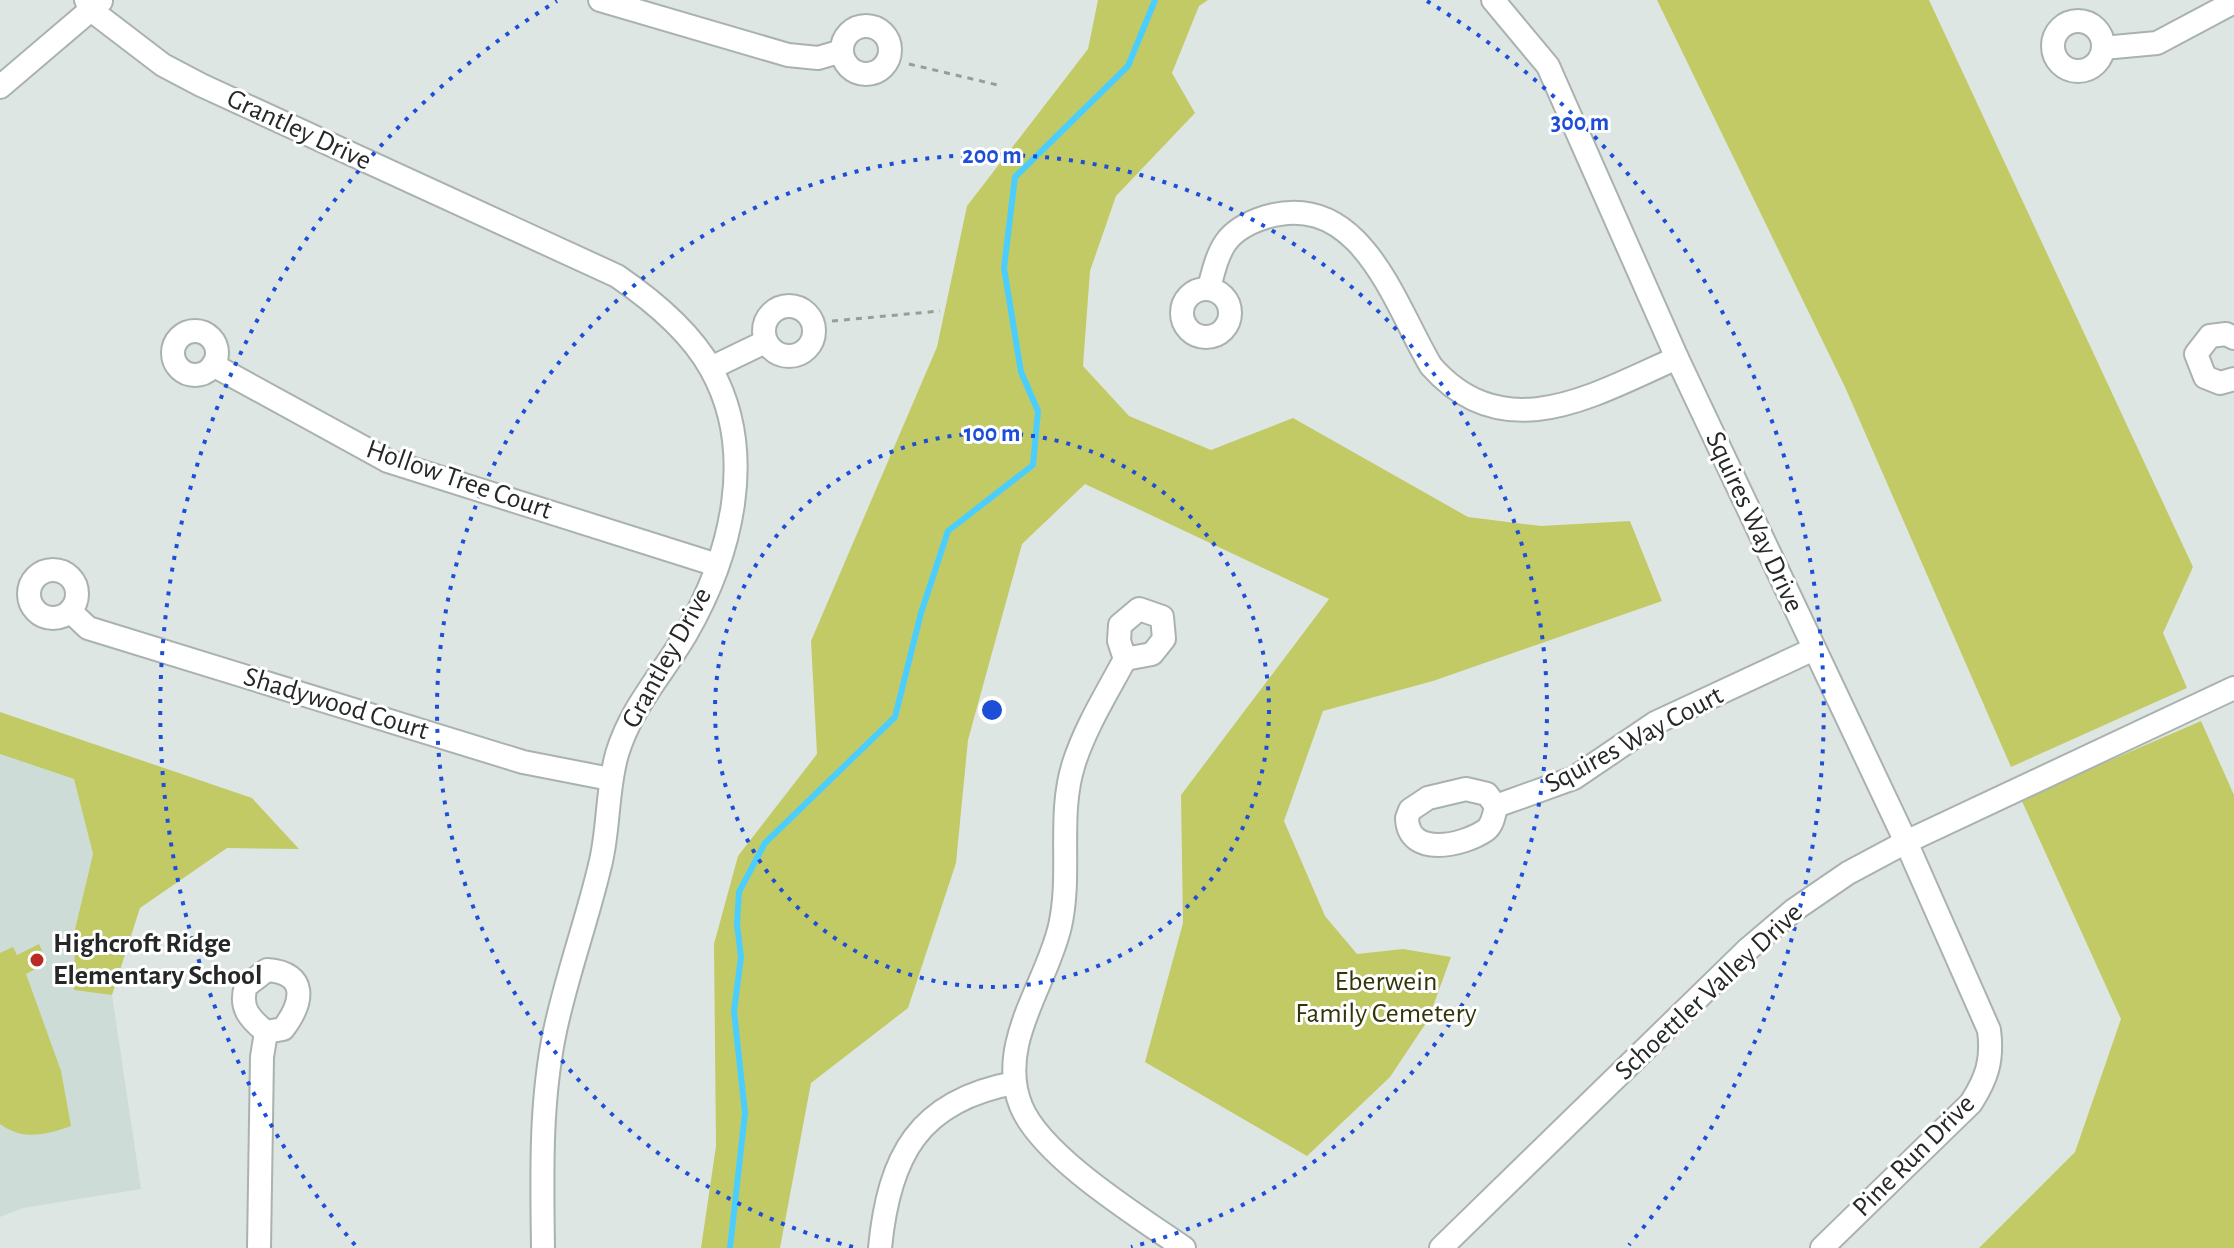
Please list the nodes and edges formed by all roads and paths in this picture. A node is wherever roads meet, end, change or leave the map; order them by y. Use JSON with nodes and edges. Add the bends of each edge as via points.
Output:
{"nodes":[{"id":1,"x":600,"y":0,"type":"edge"},
{"id":2,"x":1493,"y":0,"type":"edge"},
{"id":3,"x":2234,"y":2,"type":"edge"},
{"id":4,"x":93,"y":3,"type":"edge"},
{"id":5,"x":2103,"y":48,"type":"dead end"},
{"id":6,"x":842,"y":51,"type":"dead end"},
{"id":7,"x":909,"y":64,"type":"dead end"},
{"id":8,"x":1002,"y":86,"type":"dead end"},
{"id":9,"x":0,"y":87,"type":"edge"},
{"id":10,"x":1209,"y":288,"type":"dead end"},
{"id":11,"x":940,"y":311,"type":"dead end"},
{"id":12,"x":832,"y":321,"type":"dead end"},
{"id":13,"x":2234,"y":338,"type":"edge"},
{"id":14,"x":765,"y":342,"type":"dead end"},
{"id":15,"x":1677,"y":358,"type":"junction"},
{"id":16,"x":213,"y":365,"type":"dead end"},
{"id":17,"x":711,"y":368,"type":"junction"},
{"id":18,"x":2234,"y":379,"type":"edge"},
{"id":19,"x":717,"y":565,"type":"junction"},
{"id":20,"x":70,"y":611,"type":"dead end"},
{"id":21,"x":1814,"y":649,"type":"junction"},
{"id":22,"x":1125,"y":659,"type":"dead end"},
{"id":23,"x":2234,"y":688,"type":"edge"},
{"id":24,"x":610,"y":779,"type":"junction"},
{"id":25,"x":1496,"y":806,"type":"dead end"},
{"id":26,"x":1906,"y":842,"type":"junction"},
{"id":27,"x":266,"y":1032,"type":"dead end"},
{"id":28,"x":1992,"y":1056,"type":"joint"},
{"id":29,"x":1014,"y":1083,"type":"junction"},
{"id":30,"x":259,"y":1248,"type":"edge"},
{"id":31,"x":543,"y":1248,"type":"edge"},
{"id":32,"x":880,"y":1248,"type":"edge"},
{"id":33,"x":1184,"y":1248,"type":"edge"},
{"id":34,"x":1441,"y":1248,"type":"edge"},
{"id":35,"x":1822,"y":1248,"type":"edge"}],
"edges":[{"from":1,"to":6,"type":"street","via":[[788,55],[818,58]]},
{"from":2,"to":15,"type":"street","name":"Squires Way Drive","via":[[1548,66]]},
{"from":3,"to":5,"type":"street","via":[[2157,43]]},
{"from":4,"to":9,"type":"street"},
{"from":4,"to":17,"type":"street","name":"Grantley Drive","via":[[163,65],[201,85],[617,276],[650,299]]},
{"from":7,"to":8,"type":"path"},
{"from":10,"to":15,"type":"street","via":[[1229,235],[1268,216],[1313,215],[1332,221],[1366,249],[1431,366],[1444,382],[1481,403],[1518,412],[1571,403]]},
{"from":11,"to":12,"type":"path"},
{"from":13,"to":18,"type":"street","via":[[2210,336],[2196,354],[2205,377],[2220,383]]},
{"from":14,"to":17,"type":"street"},
{"from":15,"to":21,"type":"street","name":"Squires Way Drive"},
{"from":16,"to":19,"type":"street","name":"Hollow Tree Court","via":[[388,461]]},
{"from":17,"to":19,"type":"street","name":"Grantley Drive","via":[[731,429],[736,474],[730,527]]},
{"from":19,"to":24,"type":"street","name":"Grantley Drive","via":[[685,637],[628,721]]},
{"from":20,"to":24,"type":"street","name":"Shadywood Court","via":[[88,628],[523,762]]},
{"from":21,"to":25,"type":"street","name":"Squires Way Court","via":[[1655,723],[1574,778]]},
{"from":21,"to":26,"type":"street","name":"Squires Way Drive"},
{"from":22,"to":29,"type":"street","via":[[1073,766],[1061,924],[1019,1035]]},
{"from":23,"to":26,"type":"street","name":"Schoettler Valley Drive"},
{"from":24,"to":31,"type":"street","name":"Grantley Drive","via":[[604,847],[549,1062]]},
{"from":26,"to":28,"type":"street","name":"Squires Way Drive","via":[[1982,1007]]},
{"from":26,"to":34,"type":"street","name":"Schoettler Valley Drive","via":[[1848,873],[1747,950]]},
{"from":27,"to":30,"type":"street"},
{"from":28,"to":35,"type":"street","name":"Pine Run Drive","via":[[1971,1103]]},
{"from":29,"to":32,"type":"street","via":[[980,1090],[949,1105],[911,1144],[892,1176]]},
{"from":29,"to":33,"type":"street","via":[[1043,1142]]}]}
